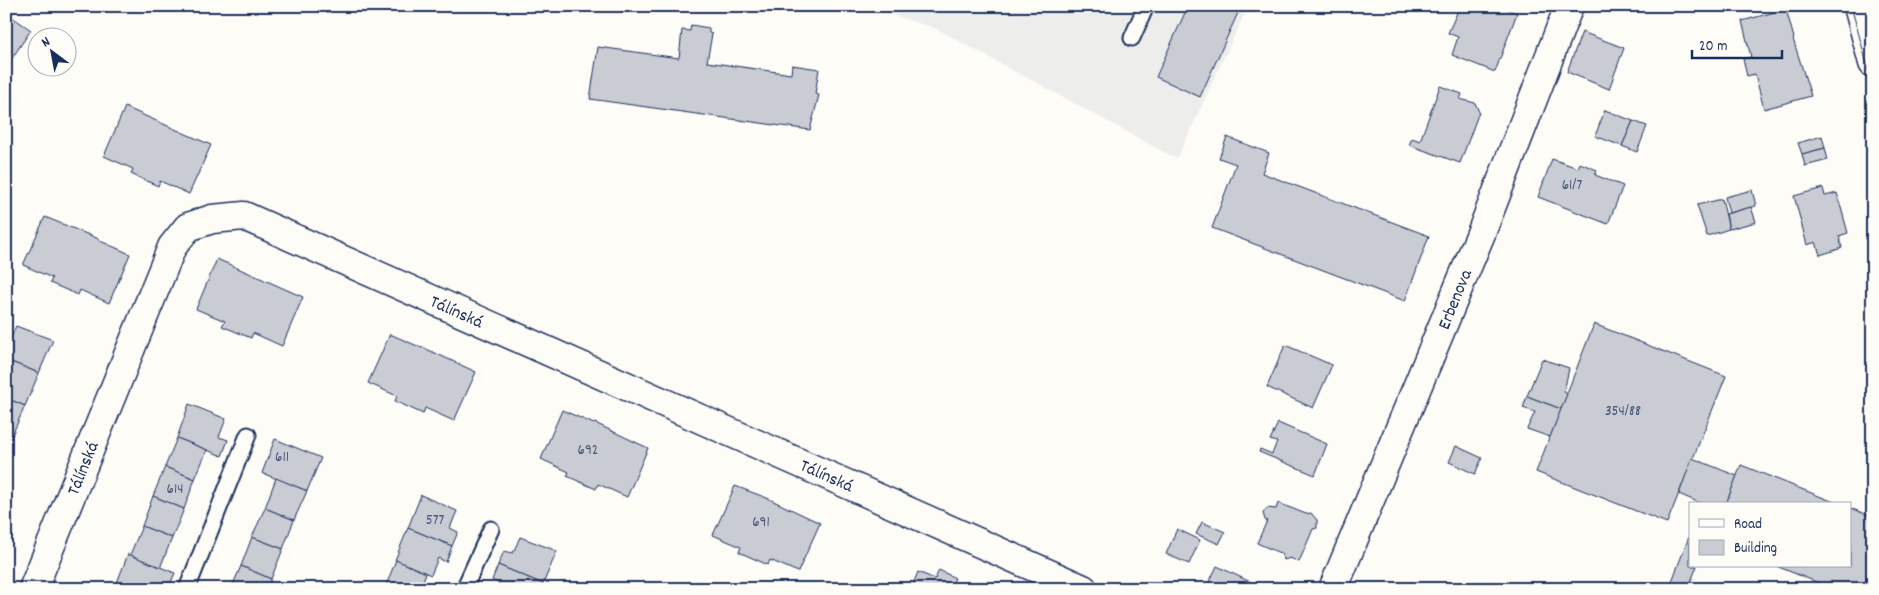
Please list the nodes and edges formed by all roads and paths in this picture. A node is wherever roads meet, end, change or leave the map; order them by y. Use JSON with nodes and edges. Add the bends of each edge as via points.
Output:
{"nodes":[{"id":1,"x":1146,"y":6,"type":"edge"},
{"id":2,"x":1569,"y":6,"type":"edge"},
{"id":3,"x":1858,"y":6,"type":"edge"},
{"id":4,"x":1132,"y":38,"type":"dead end"},
{"id":5,"x":1873,"y":63,"type":"edge"},
{"id":6,"x":248,"y":435,"type":"dead end"},
{"id":7,"x":491,"y":529,"type":"dead end"},
{"id":8,"x":33,"y":589,"type":"edge"},
{"id":9,"x":187,"y":589,"type":"edge"},
{"id":10,"x":464,"y":589,"type":"edge"},
{"id":11,"x":1083,"y":589,"type":"edge"},
{"id":12,"x":1334,"y":589,"type":"edge"}],
"edges":[{"from":1,"to":4,"type":"lane"},
{"from":2,"to":12,"type":"street","name":"Erbenova","via":[[1482,231]]},
{"from":3,"to":5,"type":"street"},
{"from":6,"to":9,"type":"lane"},
{"from":7,"to":10,"type":"lane"},
{"from":8,"to":11,"type":"street","name":"Tálínská","via":[[172,246],[188,227],[212,219],[244,216]]}]}
